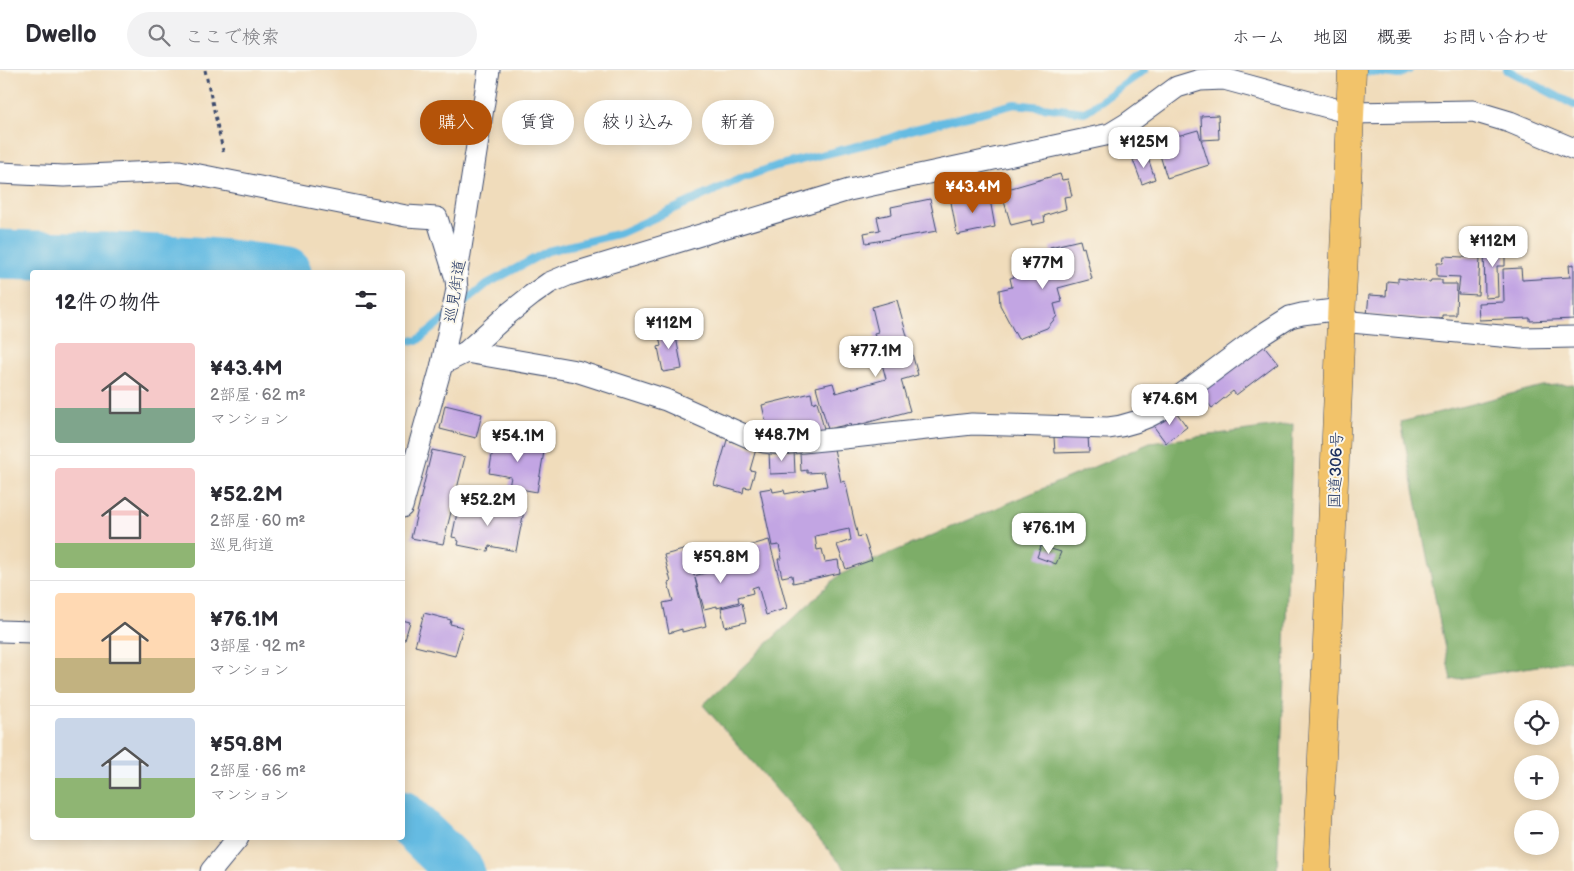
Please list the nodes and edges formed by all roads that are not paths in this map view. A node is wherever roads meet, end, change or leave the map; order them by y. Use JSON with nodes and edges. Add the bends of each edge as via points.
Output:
{"nodes":[{"id":1,"x":489,"y":70,"type":"edge"},
{"id":2,"x":1351,"y":93,"type":"edge"},
{"id":3,"x":1574,"y":149,"type":"edge"},
{"id":4,"x":0,"y":173,"type":"edge"},
{"id":5,"x":456,"y":284,"type":"junction"},
{"id":6,"x":1341,"y":315,"type":"junction"},
{"id":7,"x":1574,"y":336,"type":"edge"},
{"id":8,"x":466,"y":352,"type":"junction"},
{"id":9,"x":444,"y":354,"type":"junction"},
{"id":10,"x":405,"y":496,"type":"edge"},
{"id":11,"x":0,"y":631,"type":"edge"},
{"id":12,"x":30,"y":632,"type":"edge"},
{"id":13,"x":236,"y":840,"type":"edge"},
{"id":14,"x":210,"y":871,"type":"edge"},
{"id":15,"x":1317,"y":871,"type":"edge"}],
"edges":[{"from":1,"to":5,"type":"street","name":"巡見街道"},
{"from":2,"to":3,"type":"street","via":[[1473,111],[1510,122]]},
{"from":2,"to":6,"type":"highway","name":"国道306号"},
{"from":2,"to":8,"type":"street","via":[[1200,80],[1177,87],[1110,134],[849,190],[568,275],[532,295]]},
{"from":4,"to":5,"type":"street","via":[[64,176],[179,171],[406,216],[437,218]]},
{"from":5,"to":9,"type":"street","name":"巡見街道"},
{"from":6,"to":7,"type":"street","via":[[1522,338]]},
{"from":6,"to":8,"type":"street","via":[[1302,314],[1290,317],[1161,410],[1126,426],[972,424],[781,444],[751,438],[666,400],[576,371]]},
{"from":6,"to":15,"type":"highway","name":"国道306号"},
{"from":8,"to":9,"type":"street"},
{"from":9,"to":10,"type":"street","name":"巡見街道"},
{"from":11,"to":12,"type":"street"},
{"from":13,"to":14,"type":"street"}]}
